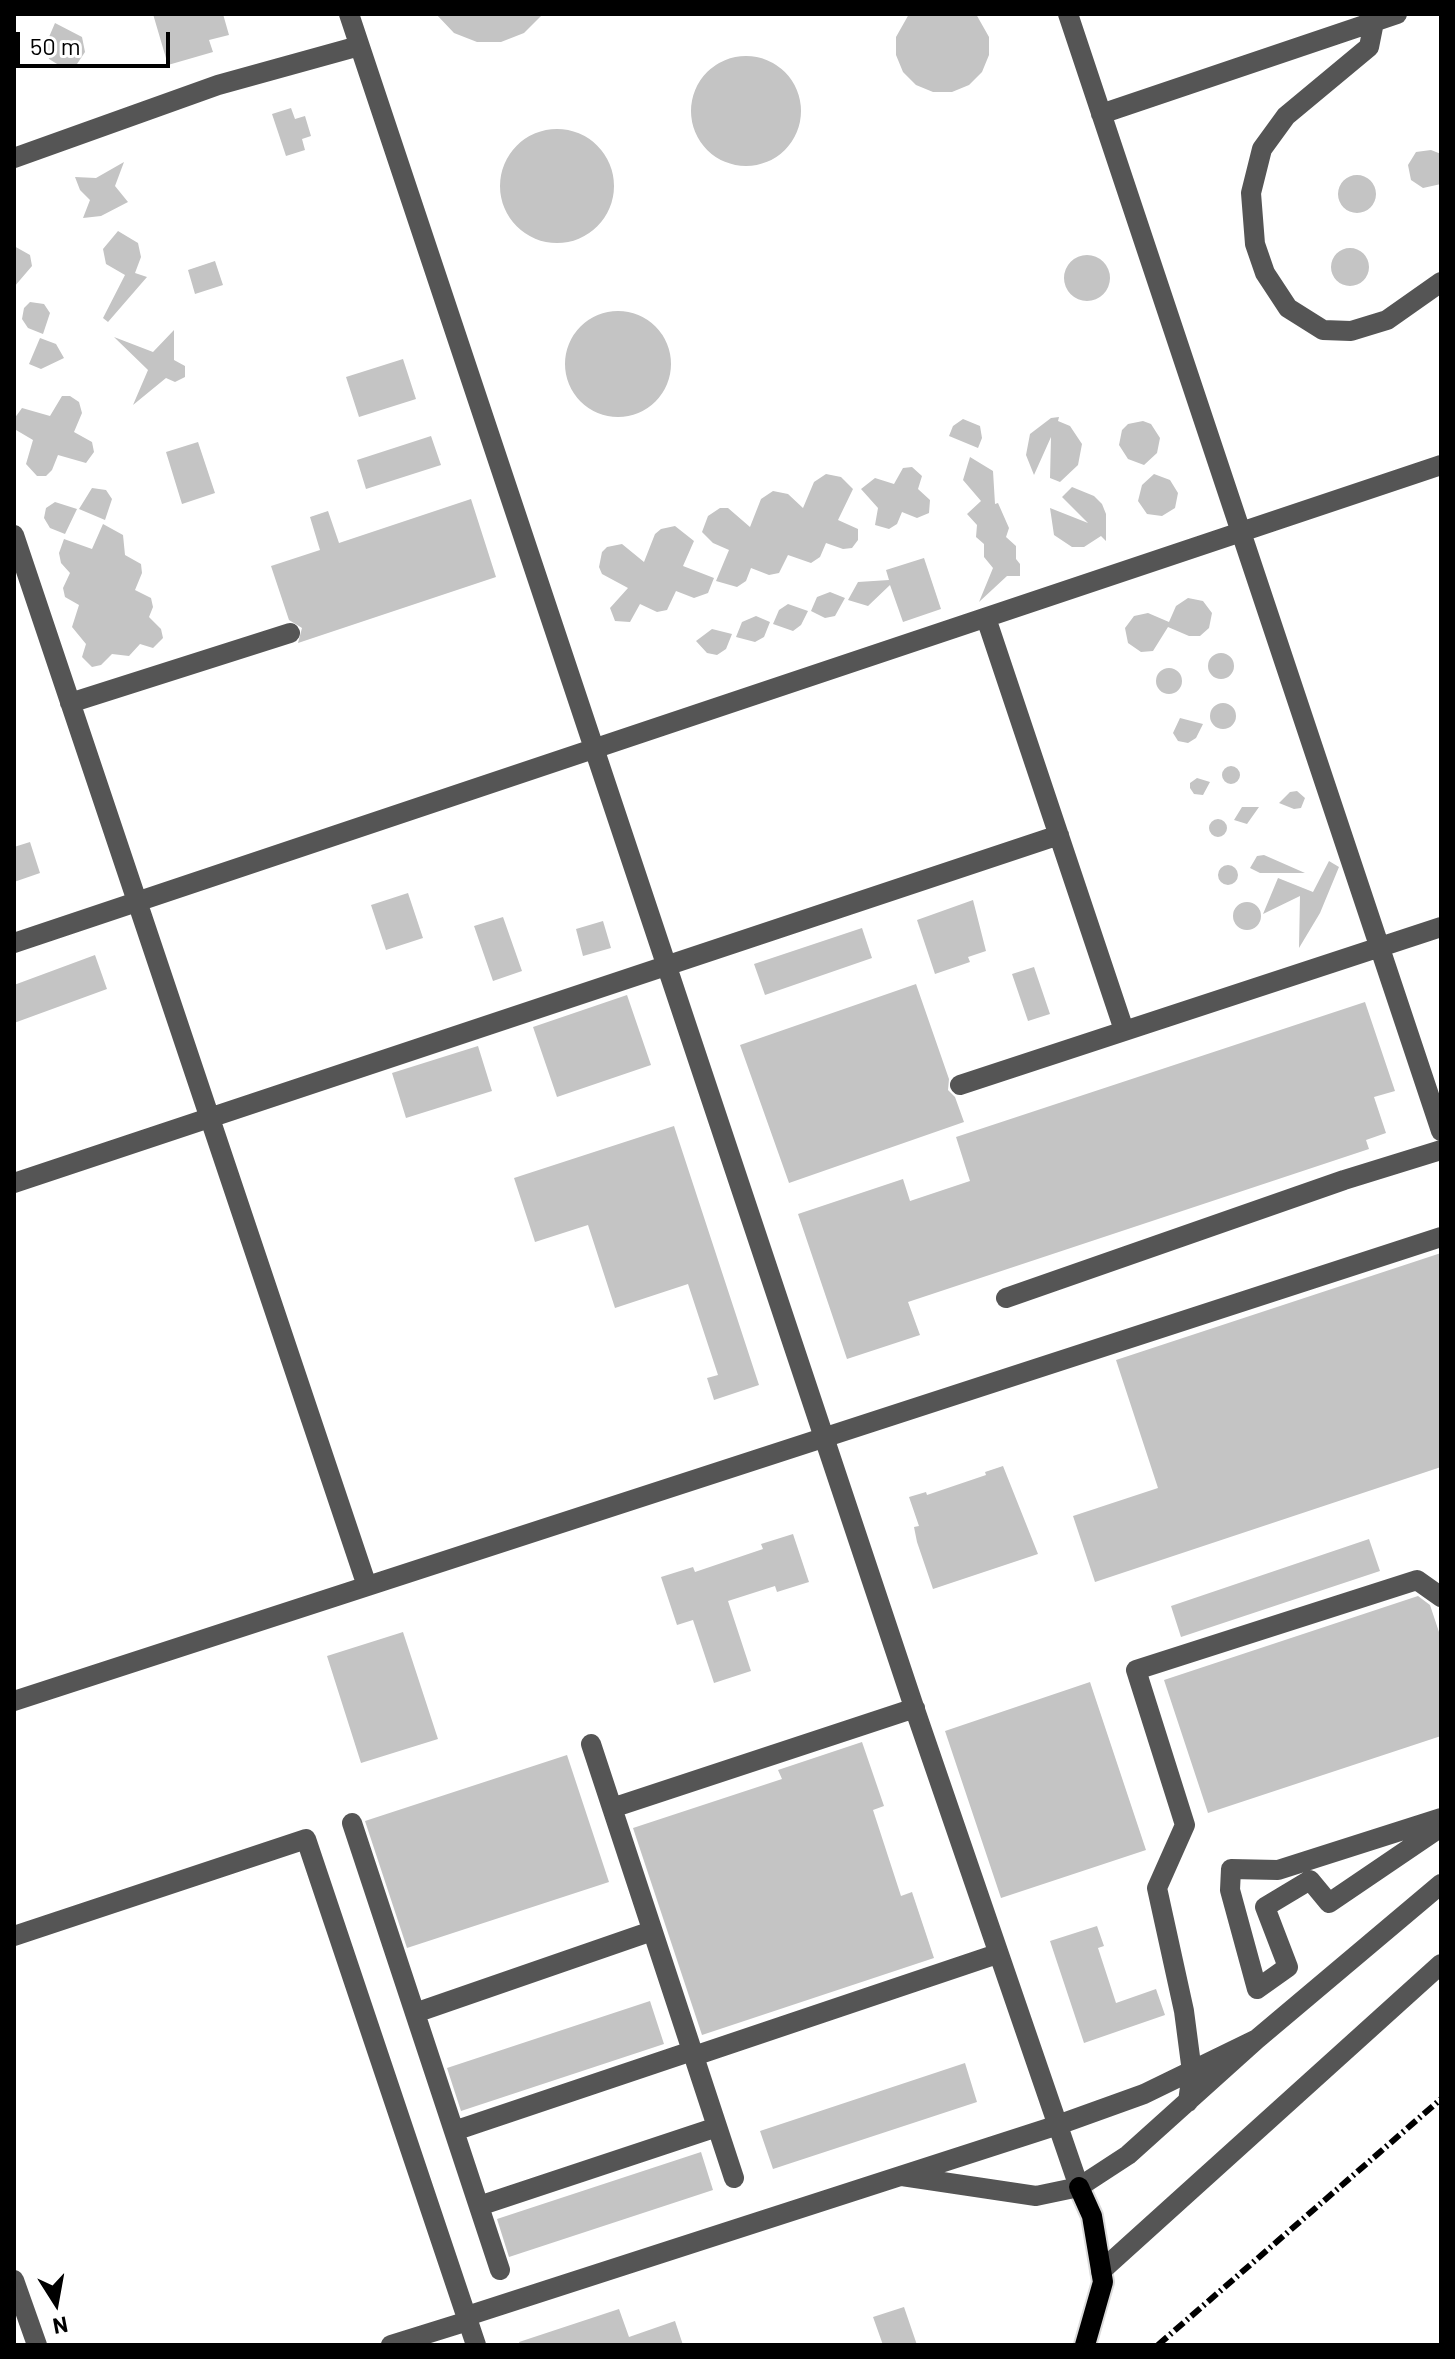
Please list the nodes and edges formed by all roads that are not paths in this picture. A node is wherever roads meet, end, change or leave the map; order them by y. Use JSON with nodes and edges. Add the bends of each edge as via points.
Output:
{"nodes":[{"id":1,"x":349,"y":14,"type":"edge"},
{"id":2,"x":1068,"y":14,"type":"edge"},
{"id":3,"x":1397,"y":14,"type":"edge"},
{"id":4,"x":1374,"y":22,"type":"junction"},
{"id":5,"x":359,"y":46,"type":"junction"},
{"id":6,"x":1101,"y":114,"type":"junction"},
{"id":7,"x":14,"y":158,"type":"edge"},
{"id":8,"x":1441,"y":282,"type":"edge"},
{"id":9,"x":1441,"y":465,"type":"edge"},
{"id":10,"x":1241,"y":532,"type":"junction"},
{"id":11,"x":14,"y":535,"type":"edge"},
{"id":12,"x":986,"y":618,"type":"junction"},
{"id":13,"x":290,"y":633,"type":"dead end"},
{"id":14,"x":70,"y":703,"type":"junction"},
{"id":15,"x":595,"y":749,"type":"junction"},
{"id":16,"x":1059,"y":835,"type":"junction"},
{"id":17,"x":138,"y":902,"type":"junction"},
{"id":18,"x":1441,"y":927,"type":"edge"},
{"id":19,"x":14,"y":943,"type":"edge"},
{"id":20,"x":1380,"y":948,"type":"junction"},
{"id":21,"x":668,"y":965,"type":"junction"},
{"id":22,"x":1124,"y":1030,"type":"junction"},
{"id":23,"x":960,"y":1085,"type":"dead end"},
{"id":24,"x":210,"y":1118,"type":"junction"},
{"id":25,"x":1441,"y":1131,"type":"edge"},
{"id":26,"x":1441,"y":1150,"type":"edge"},
{"id":27,"x":14,"y":1183,"type":"edge"},
{"id":28,"x":1441,"y":1237,"type":"edge"},
{"id":29,"x":1006,"y":1298,"type":"dead end"},
{"id":30,"x":825,"y":1437,"type":"junction"},
{"id":31,"x":367,"y":1586,"type":"junction"},
{"id":32,"x":1441,"y":1597,"type":"edge"},
{"id":33,"x":14,"y":1701,"type":"edge"},
{"id":34,"x":915,"y":1708,"type":"junction"},
{"id":35,"x":591,"y":1744,"type":"dead end"},
{"id":36,"x":612,"y":1808,"type":"junction"},
{"id":37,"x":1441,"y":1818,"type":"edge"},
{"id":38,"x":352,"y":1823,"type":"dead end"},
{"id":39,"x":1441,"y":1827,"type":"edge"},
{"id":40,"x":1441,"y":1884,"type":"edge"},
{"id":41,"x":652,"y":1931,"type":"junction"},
{"id":42,"x":14,"y":1936,"type":"edge"},
{"id":43,"x":997,"y":1954,"type":"junction"},
{"id":44,"x":1441,"y":1964,"type":"edge"},
{"id":45,"x":415,"y":2013,"type":"junction"},
{"id":46,"x":1257,"y":2039,"type":"junction"},
{"id":47,"x":693,"y":2054,"type":"junction"},
{"id":48,"x":1192,"y":2072,"type":"junction"},
{"id":49,"x":1144,"y":2094,"type":"junction"},
{"id":50,"x":1188,"y":2102,"type":"junction"},
{"id":51,"x":1055,"y":2126,"type":"junction"},
{"id":52,"x":717,"y":2127,"type":"junction"},
{"id":53,"x":1160,"y":2127,"type":"junction"},
{"id":54,"x":454,"y":2131,"type":"junction"},
{"id":55,"x":894,"y":2175,"type":"junction"},
{"id":56,"x":734,"y":2178,"type":"dead end"},
{"id":57,"x":1079,"y":2187,"type":"junction"},
{"id":58,"x":479,"y":2206,"type":"junction"},
{"id":59,"x":500,"y":2270,"type":"dead end"},
{"id":60,"x":1101,"y":2271,"type":"junction"},
{"id":61,"x":14,"y":2280,"type":"edge"},
{"id":62,"x":468,"y":2319,"type":"junction"},
{"id":63,"x":37,"y":2345,"type":"edge"},
{"id":64,"x":391,"y":2345,"type":"edge"},
{"id":65,"x":476,"y":2345,"type":"edge"},
{"id":66,"x":1085,"y":2345,"type":"edge"}],
"edges":[{"from":1,"to":5,"type":"street"},
{"from":2,"to":6,"type":"street"},
{"from":3,"to":4,"type":"street"},
{"from":4,"to":6,"type":"street"},
{"from":4,"to":8,"type":"street","via":[[1369,47],[1286,116],[1262,149],[1251,193],[1255,244],[1265,273],[1288,308],[1323,330],[1351,331],[1387,320]]},
{"from":5,"to":7,"type":"street","via":[[218,85]]},
{"from":5,"to":15,"type":"street"},
{"from":6,"to":10,"type":"street"},
{"from":9,"to":10,"type":"street"},
{"from":10,"to":12,"type":"street"},
{"from":10,"to":20,"type":"street"},
{"from":11,"to":14,"type":"street"},
{"from":12,"to":15,"type":"street"},
{"from":12,"to":16,"type":"street"},
{"from":13,"to":14,"type":"street"},
{"from":14,"to":17,"type":"street"},
{"from":15,"to":17,"type":"street"},
{"from":15,"to":21,"type":"street"},
{"from":16,"to":21,"type":"street"},
{"from":16,"to":22,"type":"street"},
{"from":17,"to":19,"type":"street"},
{"from":17,"to":24,"type":"street"},
{"from":18,"to":20,"type":"street"},
{"from":20,"to":22,"type":"street"},
{"from":20,"to":25,"type":"street"},
{"from":21,"to":24,"type":"street"},
{"from":21,"to":30,"type":"street"},
{"from":22,"to":23,"type":"street"},
{"from":24,"to":27,"type":"street"},
{"from":24,"to":31,"type":"street"},
{"from":26,"to":29,"type":"street"},
{"from":28,"to":30,"type":"street"},
{"from":30,"to":31,"type":"street"},
{"from":30,"to":34,"type":"street"},
{"from":31,"to":33,"type":"street"},
{"from":32,"to":48,"type":"street","via":[[1417,1580],[1136,1670],[1185,1825],[1157,1888]]},
{"from":34,"to":36,"type":"street"},
{"from":34,"to":43,"type":"street"},
{"from":35,"to":36,"type":"street"},
{"from":36,"to":41,"type":"street"},
{"from":37,"to":39,"type":"street","via":[[1278,1870],[1231,1869],[1230,1890],[1257,1989],[1288,1967],[1265,1907],[1310,1880],[1329,1903]]},
{"from":38,"to":45,"type":"street"},
{"from":40,"to":46,"type":"street"},
{"from":41,"to":45,"type":"street"},
{"from":41,"to":47,"type":"street"},
{"from":42,"to":62,"type":"street","via":[[306,1839]]},
{"from":43,"to":47,"type":"street"},
{"from":43,"to":51,"type":"street"},
{"from":44,"to":60,"type":"street"},
{"from":45,"to":54,"type":"street"},
{"from":46,"to":48,"type":"street"},
{"from":46,"to":50,"type":"street"},
{"from":47,"to":52,"type":"street"},
{"from":47,"to":54,"type":"street"},
{"from":48,"to":49,"type":"street"},
{"from":48,"to":50,"type":"street"},
{"from":49,"to":51,"type":"street"},
{"from":49,"to":53,"type":"street","via":[[1155,2107]]},
{"from":50,"to":53,"type":"street"},
{"from":51,"to":55,"type":"street"},
{"from":51,"to":57,"type":"street"},
{"from":52,"to":56,"type":"street"},
{"from":52,"to":58,"type":"street"},
{"from":53,"to":57,"type":"street"},
{"from":54,"to":58,"type":"street"},
{"from":55,"to":57,"type":"street","via":[[1036,2196]]},
{"from":55,"to":62,"type":"street"},
{"from":57,"to":60,"type":"main road","via":[[1092,2216]]},
{"from":58,"to":59,"type":"street"},
{"from":60,"to":66,"type":"main road","via":[[1103,2282]]},
{"from":61,"to":63,"type":"street"},
{"from":62,"to":64,"type":"street"},
{"from":62,"to":65,"type":"street"}]}
